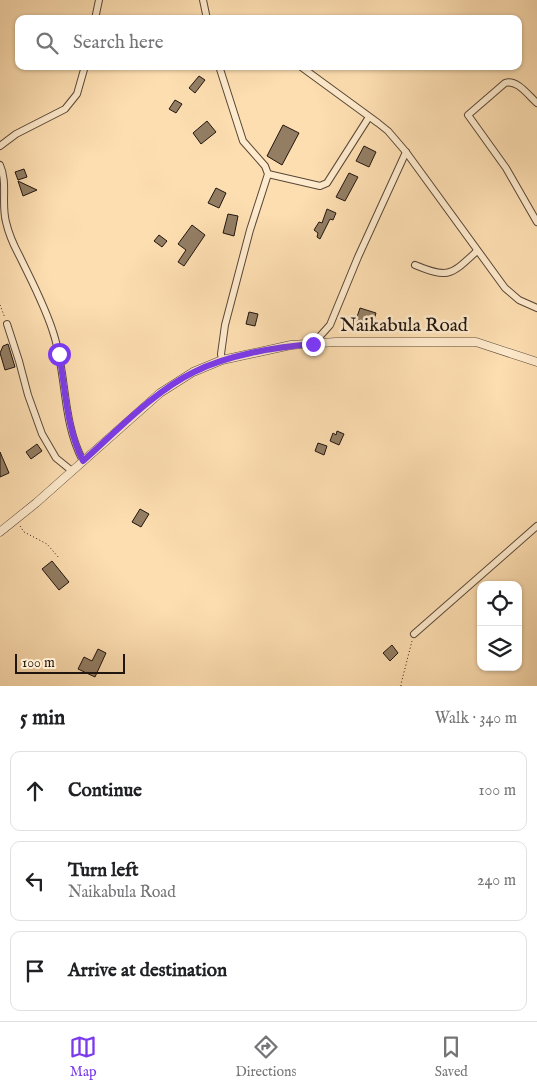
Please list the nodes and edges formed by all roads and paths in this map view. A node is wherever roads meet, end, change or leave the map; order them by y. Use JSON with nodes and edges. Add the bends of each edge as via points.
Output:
{"nodes":[{"id":1,"x":99,"y":0,"type":"edge"},
{"id":2,"x":203,"y":0,"type":"edge"},
{"id":3,"x":96,"y":15,"type":"edge"},
{"id":4,"x":206,"y":15,"type":"edge"},
{"id":5,"x":84,"y":70,"type":"edge"},
{"id":6,"x":220,"y":70,"type":"edge"},
{"id":7,"x":306,"y":70,"type":"edge"},
{"id":8,"x":537,"y":103,"type":"edge"},
{"id":9,"x":369,"y":116,"type":"junction"},
{"id":10,"x":0,"y":146,"type":"edge"},
{"id":11,"x":406,"y":152,"type":"junction"},
{"id":12,"x":0,"y":165,"type":"edge"},
{"id":13,"x":268,"y":174,"type":"junction"},
{"id":14,"x":537,"y":222,"type":"edge"},
{"id":15,"x":476,"y":251,"type":"junction"},
{"id":16,"x":415,"y":265,"type":"dead end"},
{"id":17,"x":0,"y":305,"type":"edge"},
{"id":18,"x":537,"y":308,"type":"edge"},
{"id":19,"x":7,"y":324,"type":"joint"},
{"id":20,"x":313,"y":344,"type":"junction"},
{"id":21,"x":222,"y":360,"type":"junction"},
{"id":22,"x":537,"y":362,"type":"edge"},
{"id":23,"x":83,"y":461,"type":"junction"},
{"id":24,"x":72,"y":471,"type":"junction"},
{"id":25,"x":16,"y":519,"type":"junction"},
{"id":26,"x":537,"y":526,"type":"edge"},
{"id":27,"x":0,"y":532,"type":"edge"},
{"id":28,"x":59,"y":558,"type":"dead end"},
{"id":29,"x":414,"y":634,"type":"joint"},
{"id":30,"x":402,"y":686,"type":"edge"}],
"edges":[{"from":1,"to":3,"type":"street"},
{"from":2,"to":4,"type":"street"},
{"from":5,"to":10,"type":"street","via":[[77,94],[65,109],[16,134]]},
{"from":6,"to":13,"type":"street","via":[[243,142],[265,166]]},
{"from":7,"to":9,"type":"street"},
{"from":8,"to":14,"type":"street","via":[[517,84],[507,82],[468,116],[506,168]]},
{"from":9,"to":11,"type":"street"},
{"from":9,"to":13,"type":"street","via":[[328,183],[320,186]]},
{"from":11,"to":15,"type":"street"},
{"from":11,"to":20,"type":"street","via":[[330,325]]},
{"from":12,"to":23,"type":"street","via":[[8,231],[54,334],[70,426]]},
{"from":13,"to":21,"type":"street","via":[[225,325]]},
{"from":15,"to":16,"type":"street","via":[[448,274]]},
{"from":15,"to":18,"type":"street","via":[[509,292]]},
{"from":17,"to":19,"type":"path"},
{"from":19,"to":24,"type":"street","via":[[42,434],[56,458]]},
{"from":20,"to":21,"type":"street","name":"Naikabula Road"},
{"from":20,"to":22,"type":"street","name":"Naikabula Road","via":[[476,342]]},
{"from":21,"to":23,"type":"street","name":"Naikabula Road","via":[[193,372],[160,393]]},
{"from":23,"to":24,"type":"street","name":"Naikabula Road"},
{"from":24,"to":25,"type":"street","name":"Naikabula Road"},
{"from":25,"to":27,"type":"street","name":"Naikabula Road"},
{"from":25,"to":28,"type":"path","via":[[24,532],[48,544]]},
{"from":26,"to":29,"type":"street"},
{"from":29,"to":30,"type":"path"}]}
